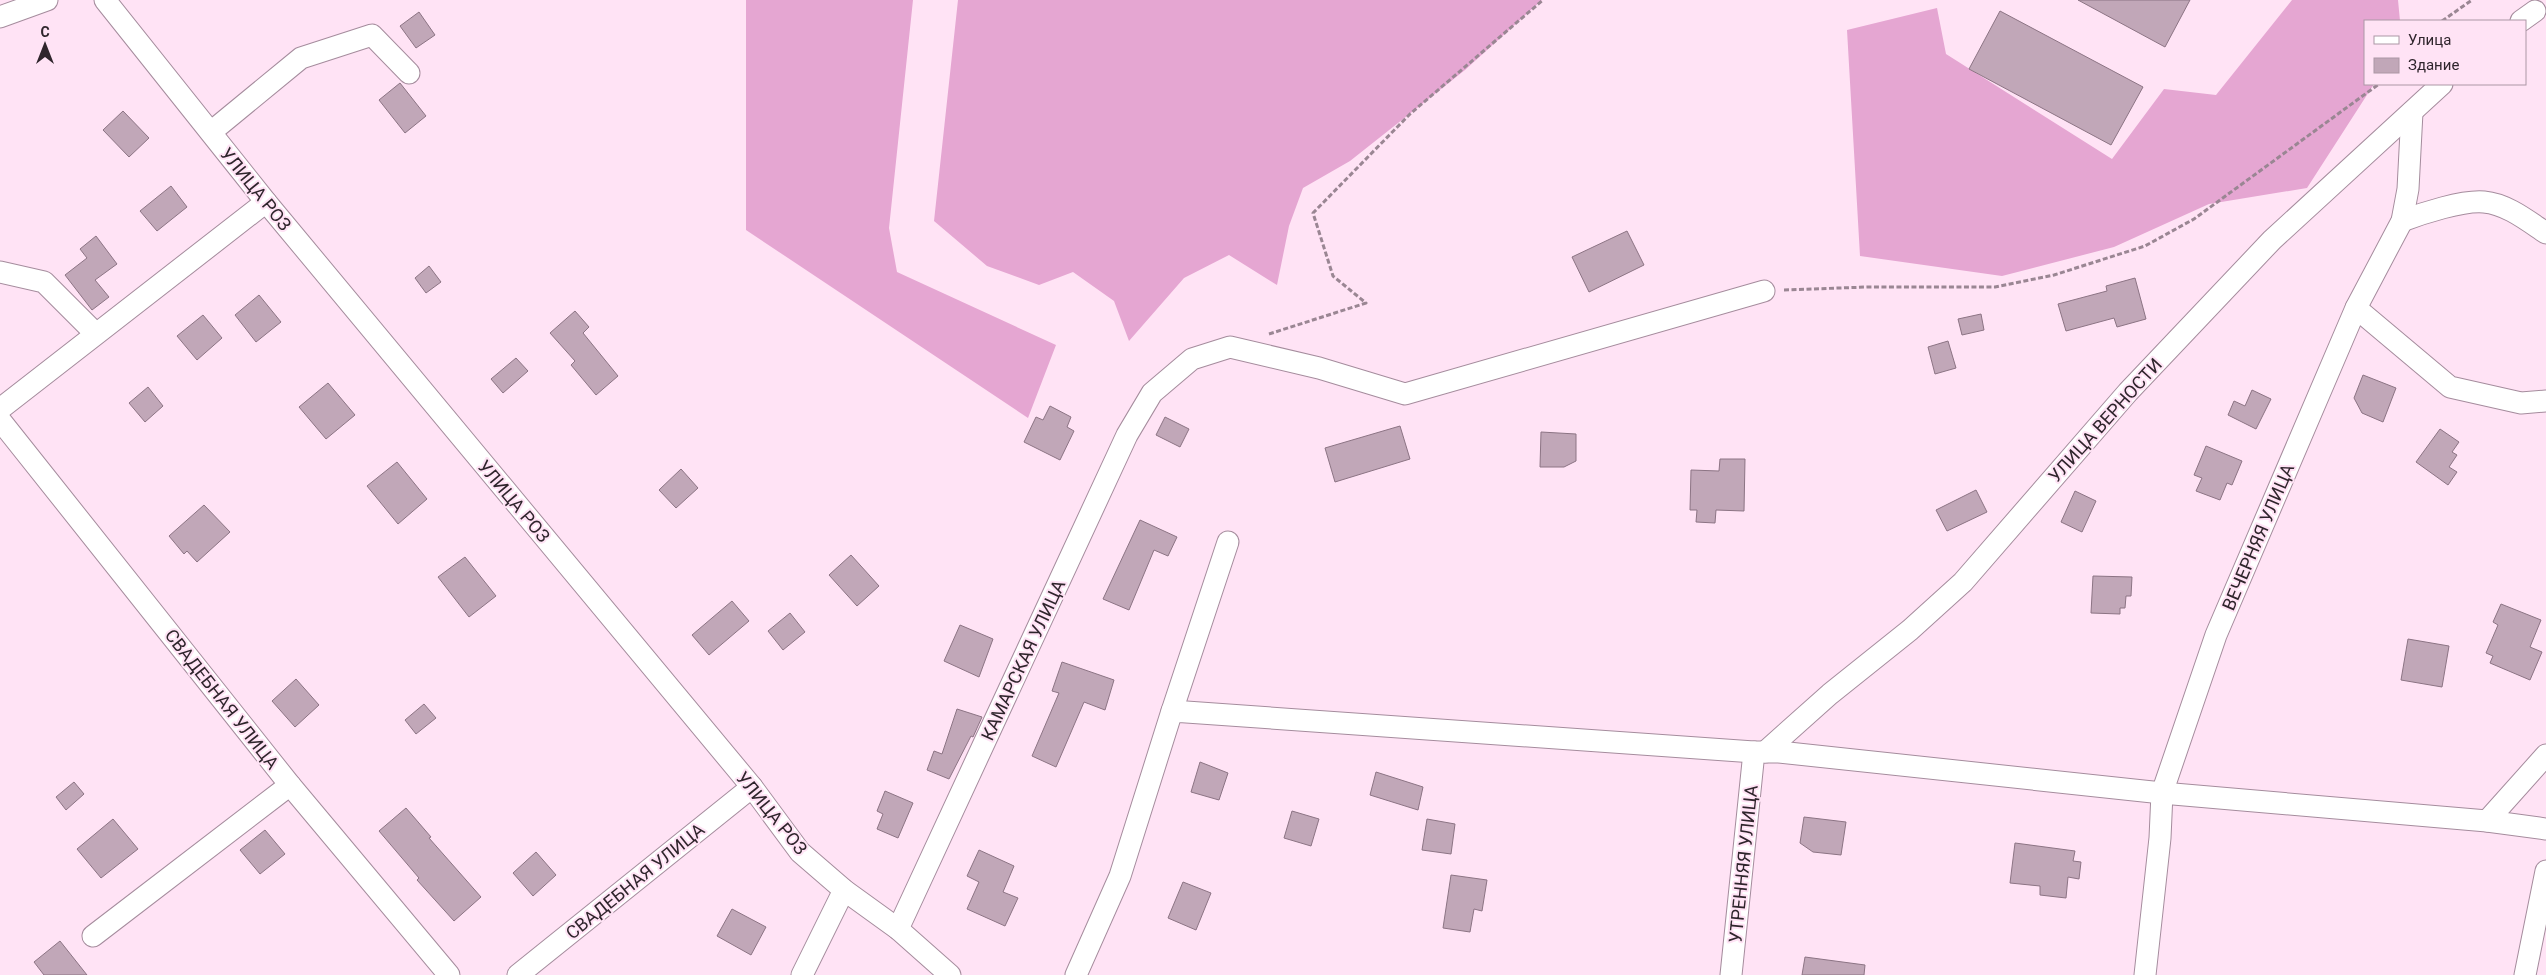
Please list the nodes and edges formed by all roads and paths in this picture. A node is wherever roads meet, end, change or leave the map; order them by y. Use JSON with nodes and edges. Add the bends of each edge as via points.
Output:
{"nodes":[{"id":1,"x":47,"y":0,"type":"edge"},
{"id":2,"x":105,"y":0,"type":"edge"},
{"id":3,"x":1543,"y":0,"type":"edge"},
{"id":4,"x":2472,"y":0,"type":"edge"},
{"id":5,"x":0,"y":17,"type":"edge"},
{"id":6,"x":2443,"y":20,"type":"edge"},
{"id":7,"x":409,"y":74,"type":"dead end"},
{"id":8,"x":2377,"y":85,"type":"edge"},
{"id":9,"x":2441,"y":85,"type":"edge"},
{"id":10,"x":2412,"y":112,"type":"junction"},
{"id":11,"x":211,"y":132,"type":"junction"},
{"id":12,"x":266,"y":202,"type":"junction"},
{"id":13,"x":2402,"y":221,"type":"junction"},
{"id":14,"x":2546,"y":233,"type":"edge"},
{"id":15,"x":0,"y":272,"type":"edge"},
{"id":16,"x":1764,"y":291,"type":"joint"},
{"id":17,"x":2356,"y":308,"type":"junction"},
{"id":18,"x":94,"y":333,"type":"junction"},
{"id":19,"x":1266,"y":335,"type":"dead end"},
{"id":20,"x":2546,"y":401,"type":"edge"},
{"id":21,"x":0,"y":410,"type":"edge"},
{"id":22,"x":0,"y":420,"type":"edge"},
{"id":23,"x":1228,"y":542,"type":"dead end"},
{"id":24,"x":1172,"y":711,"type":"junction"},
{"id":25,"x":1760,"y":752,"type":"junction"},
{"id":26,"x":2546,"y":755,"type":"edge"},
{"id":27,"x":290,"y":784,"type":"junction"},
{"id":28,"x":752,"y":787,"type":"junction"},
{"id":29,"x":2162,"y":793,"type":"junction"},
{"id":30,"x":2487,"y":821,"type":"junction"},
{"id":31,"x":2546,"y":829,"type":"edge"},
{"id":32,"x":2546,"y":871,"type":"edge"},
{"id":33,"x":844,"y":890,"type":"junction"},
{"id":34,"x":898,"y":929,"type":"junction"},
{"id":35,"x":93,"y":936,"type":"dead end"},
{"id":36,"x":449,"y":975,"type":"edge"},
{"id":37,"x":518,"y":975,"type":"edge"},
{"id":38,"x":802,"y":975,"type":"edge"},
{"id":39,"x":950,"y":975,"type":"edge"},
{"id":40,"x":1076,"y":975,"type":"edge"},
{"id":41,"x":1731,"y":975,"type":"edge"},
{"id":42,"x":2145,"y":975,"type":"edge"},
{"id":43,"x":2525,"y":975,"type":"edge"}],
"edges":[{"from":1,"to":5,"type":"street"},
{"from":2,"to":11,"type":"street","name":"УЛИЦА РОЗ"},
{"from":3,"to":19,"type":"path","via":[[1410,114],[1313,213],[1333,276],[1366,303]]},
{"from":4,"to":6,"type":"path"},
{"from":7,"to":11,"type":"street","via":[[372,35],[301,58]]},
{"from":8,"to":16,"type":"path","via":[[2194,218],[2145,246],[2054,276],[1995,287]]},
{"from":9,"to":10,"type":"street","name":"УЛИЦА ВЕРНОСТИ"},
{"from":10,"to":13,"type":"street","name":"ВЕЧЕРНЯЯ УЛИЦА","via":[[2408,189]]},
{"from":10,"to":25,"type":"street","name":"УЛИЦА ВЕРНОСТИ","via":[[2272,240],[2204,310],[1962,582],[1910,630]]},
{"from":11,"to":12,"type":"street","name":"УЛИЦА РОЗ"},
{"from":12,"to":18,"type":"street"},
{"from":12,"to":28,"type":"street","name":"УЛИЦА РОЗ"},
{"from":13,"to":14,"type":"street","via":[[2454,206],[2485,202],[2518,214]]},
{"from":13,"to":17,"type":"street","name":"ВЕЧЕРНЯЯ УЛИЦА"},
{"from":15,"to":18,"type":"street","via":[[44,282]]},
{"from":16,"to":34,"type":"street","name":"КАМАРСКАЯ УЛИЦА","via":[[1405,394],[1319,368],[1230,347],[1192,359],[1152,393],[1127,435]]},
{"from":17,"to":20,"type":"street","via":[[2450,387],[2521,403]]},
{"from":17,"to":29,"type":"street","name":"ВЕЧЕРНЯЯ УЛИЦА","via":[[2216,635]]},
{"from":18,"to":21,"type":"street"},
{"from":22,"to":27,"type":"street","name":"СВАДЕБНАЯ УЛИЦА"},
{"from":23,"to":24,"type":"street"},
{"from":24,"to":25,"type":"street"},
{"from":24,"to":40,"type":"street","via":[[1120,876]]},
{"from":25,"to":29,"type":"street"},
{"from":25,"to":41,"type":"street","name":"УТРЕННЯЯ УЛИЦА"},
{"from":26,"to":30,"type":"street"},
{"from":27,"to":35,"type":"street"},
{"from":27,"to":36,"type":"street","name":"СВАДЕБНАЯ УЛИЦА"},
{"from":28,"to":33,"type":"street","name":"УЛИЦА РОЗ","via":[[800,852]]},
{"from":28,"to":37,"type":"street","name":"СВАДЕБНАЯ УЛИЦА"},
{"from":29,"to":30,"type":"street"},
{"from":29,"to":42,"type":"street","name":"ВЕЧЕРНЯЯ УЛИЦА"},
{"from":30,"to":31,"type":"street"},
{"from":32,"to":43,"type":"street"},
{"from":33,"to":34,"type":"street","name":"УЛИЦА РОЗ"},
{"from":33,"to":38,"type":"street"},
{"from":34,"to":39,"type":"street","name":"УЛИЦА РОЗ"}]}
